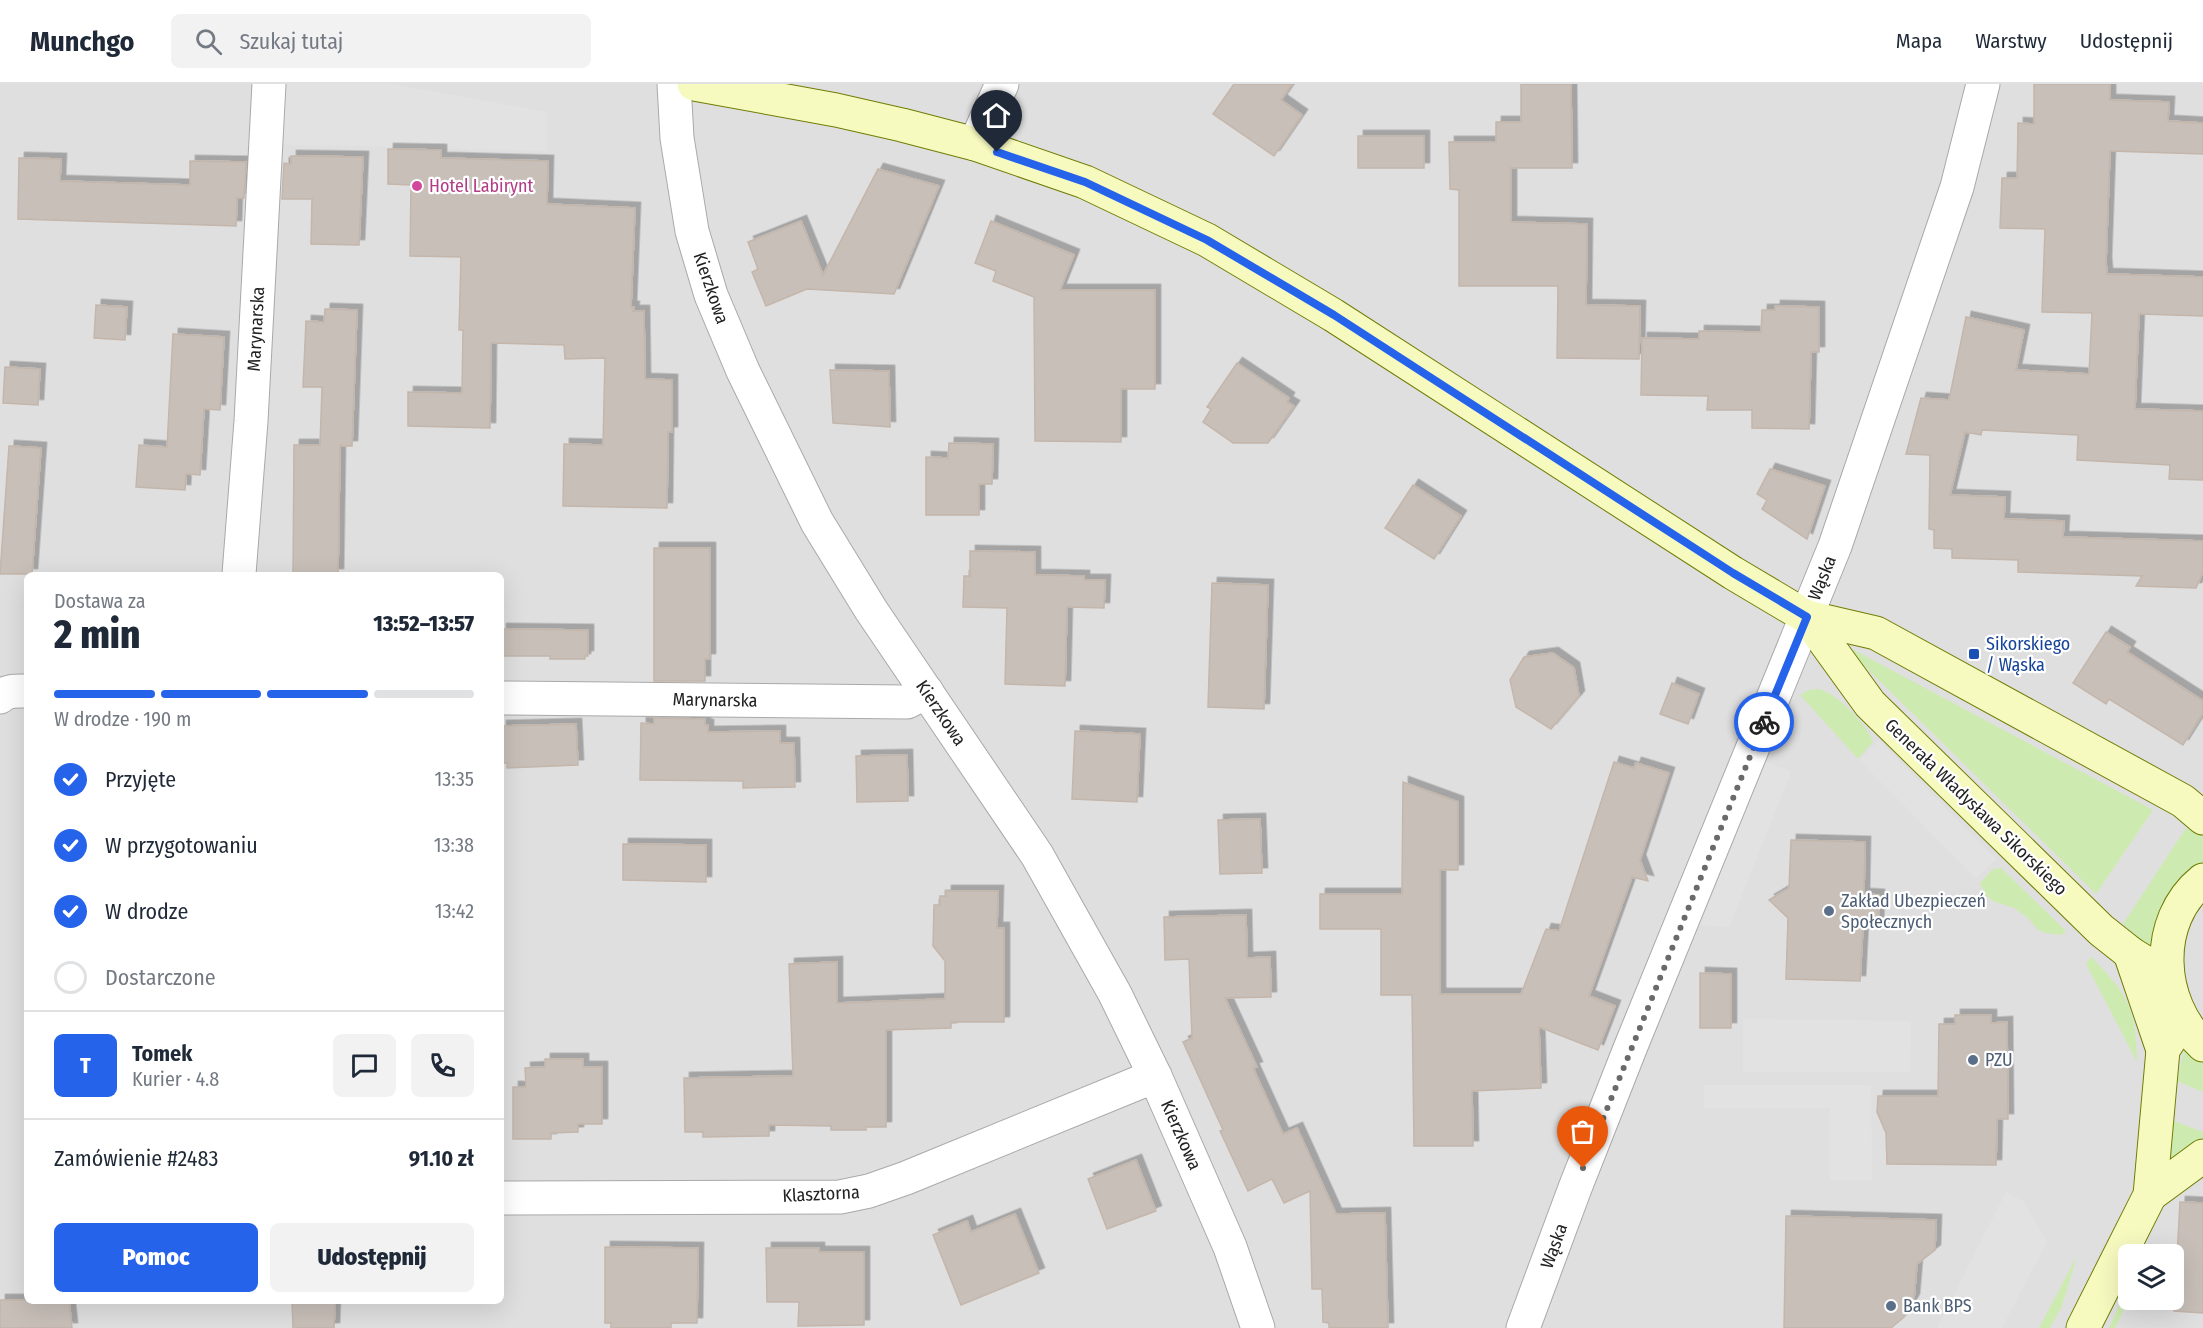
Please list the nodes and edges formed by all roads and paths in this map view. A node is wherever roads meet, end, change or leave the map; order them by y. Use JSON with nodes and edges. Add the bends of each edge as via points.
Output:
{"nodes":[{"id":1,"x":269,"y":84,"type":"edge"},
{"id":2,"x":675,"y":84,"type":"edge"},
{"id":3,"x":694,"y":84,"type":"edge"},
{"id":4,"x":1002,"y":84,"type":"edge"},
{"id":5,"x":1983,"y":84,"type":"edge"},
{"id":6,"x":975,"y":144,"type":"junction"},
{"id":7,"x":239,"y":572,"type":"edge"},
{"id":8,"x":1807,"y":617,"type":"junction"},
{"id":9,"x":24,"y":691,"type":"edge"},
{"id":10,"x":927,"y":692,"type":"junction"},
{"id":11,"x":0,"y":698,"type":"edge"},
{"id":12,"x":504,"y":698,"type":"edge"},
{"id":13,"x":2201,"y":814,"type":"edge"},
{"id":14,"x":2203,"y":880,"type":"edge"},
{"id":15,"x":2130,"y":953,"type":"junction"},
{"id":16,"x":2167,"y":976,"type":"junction"},
{"id":17,"x":2182,"y":1020,"type":"junction"},
{"id":18,"x":2203,"y":1045,"type":"edge"},
{"id":19,"x":2163,"y":1050,"type":"junction"},
{"id":20,"x":1155,"y":1076,"type":"junction"},
{"id":21,"x":2203,"y":1156,"type":"edge"},
{"id":22,"x":2150,"y":1194,"type":"junction"},
{"id":23,"x":504,"y":1198,"type":"edge"},
{"id":24,"x":1258,"y":1328,"type":"edge"},
{"id":25,"x":1523,"y":1328,"type":"edge"},
{"id":26,"x":2083,"y":1328,"type":"edge"}],
"edges":[{"from":1,"to":7,"type":"street","name":"Marynarska"},
{"from":2,"to":10,"type":"street","name":"Kierzkowa","via":[[677,138],[692,231],[711,295],[738,360],[817,522]]},
{"from":3,"to":6,"type":"street","name":"Generała Władysława Sikorskiego","via":[[903,124]]},
{"from":4,"to":6,"type":"street"},
{"from":5,"to":8,"type":"street","name":"Wąska","via":[[1957,187],[1934,257]]},
{"from":6,"to":8,"type":"street","name":"Generała Władysława Sikorskiego","via":[[1085,182],[1207,240],[1334,315],[1723,567]]},
{"from":8,"to":13,"type":"street","name":"Generała Władysława Sikorskiego","via":[[1876,633]]},
{"from":8,"to":15,"type":"street","name":"Generała Władysława Sikorskiego","via":[[1870,704],[2101,930]]},
{"from":8,"to":25,"type":"street","name":"Wąska","via":[[1635,1035]]},
{"from":9,"to":11,"type":"street","via":[[13,690]]},
{"from":10,"to":12,"type":"street","name":"Marynarska","via":[[907,702]]},
{"from":10,"to":20,"type":"street","name":"Kierzkowa","via":[[1037,855],[1115,994]]},
{"from":14,"to":16,"type":"street","via":[[2172,926]]},
{"from":15,"to":16,"type":"street","name":"Generała Władysława Sikorskiego"},
{"from":15,"to":19,"type":"street"},
{"from":16,"to":17,"type":"street"},
{"from":17,"to":18,"type":"street"},
{"from":17,"to":19,"type":"street"},
{"from":19,"to":22,"type":"street"},
{"from":20,"to":23,"type":"street","name":"Klasztorna","via":[[906,1178],[840,1197]]},
{"from":20,"to":24,"type":"street","name":"Kierzkowa","via":[[1230,1247]]},
{"from":21,"to":22,"type":"street"},
{"from":22,"to":26,"type":"street"}]}
